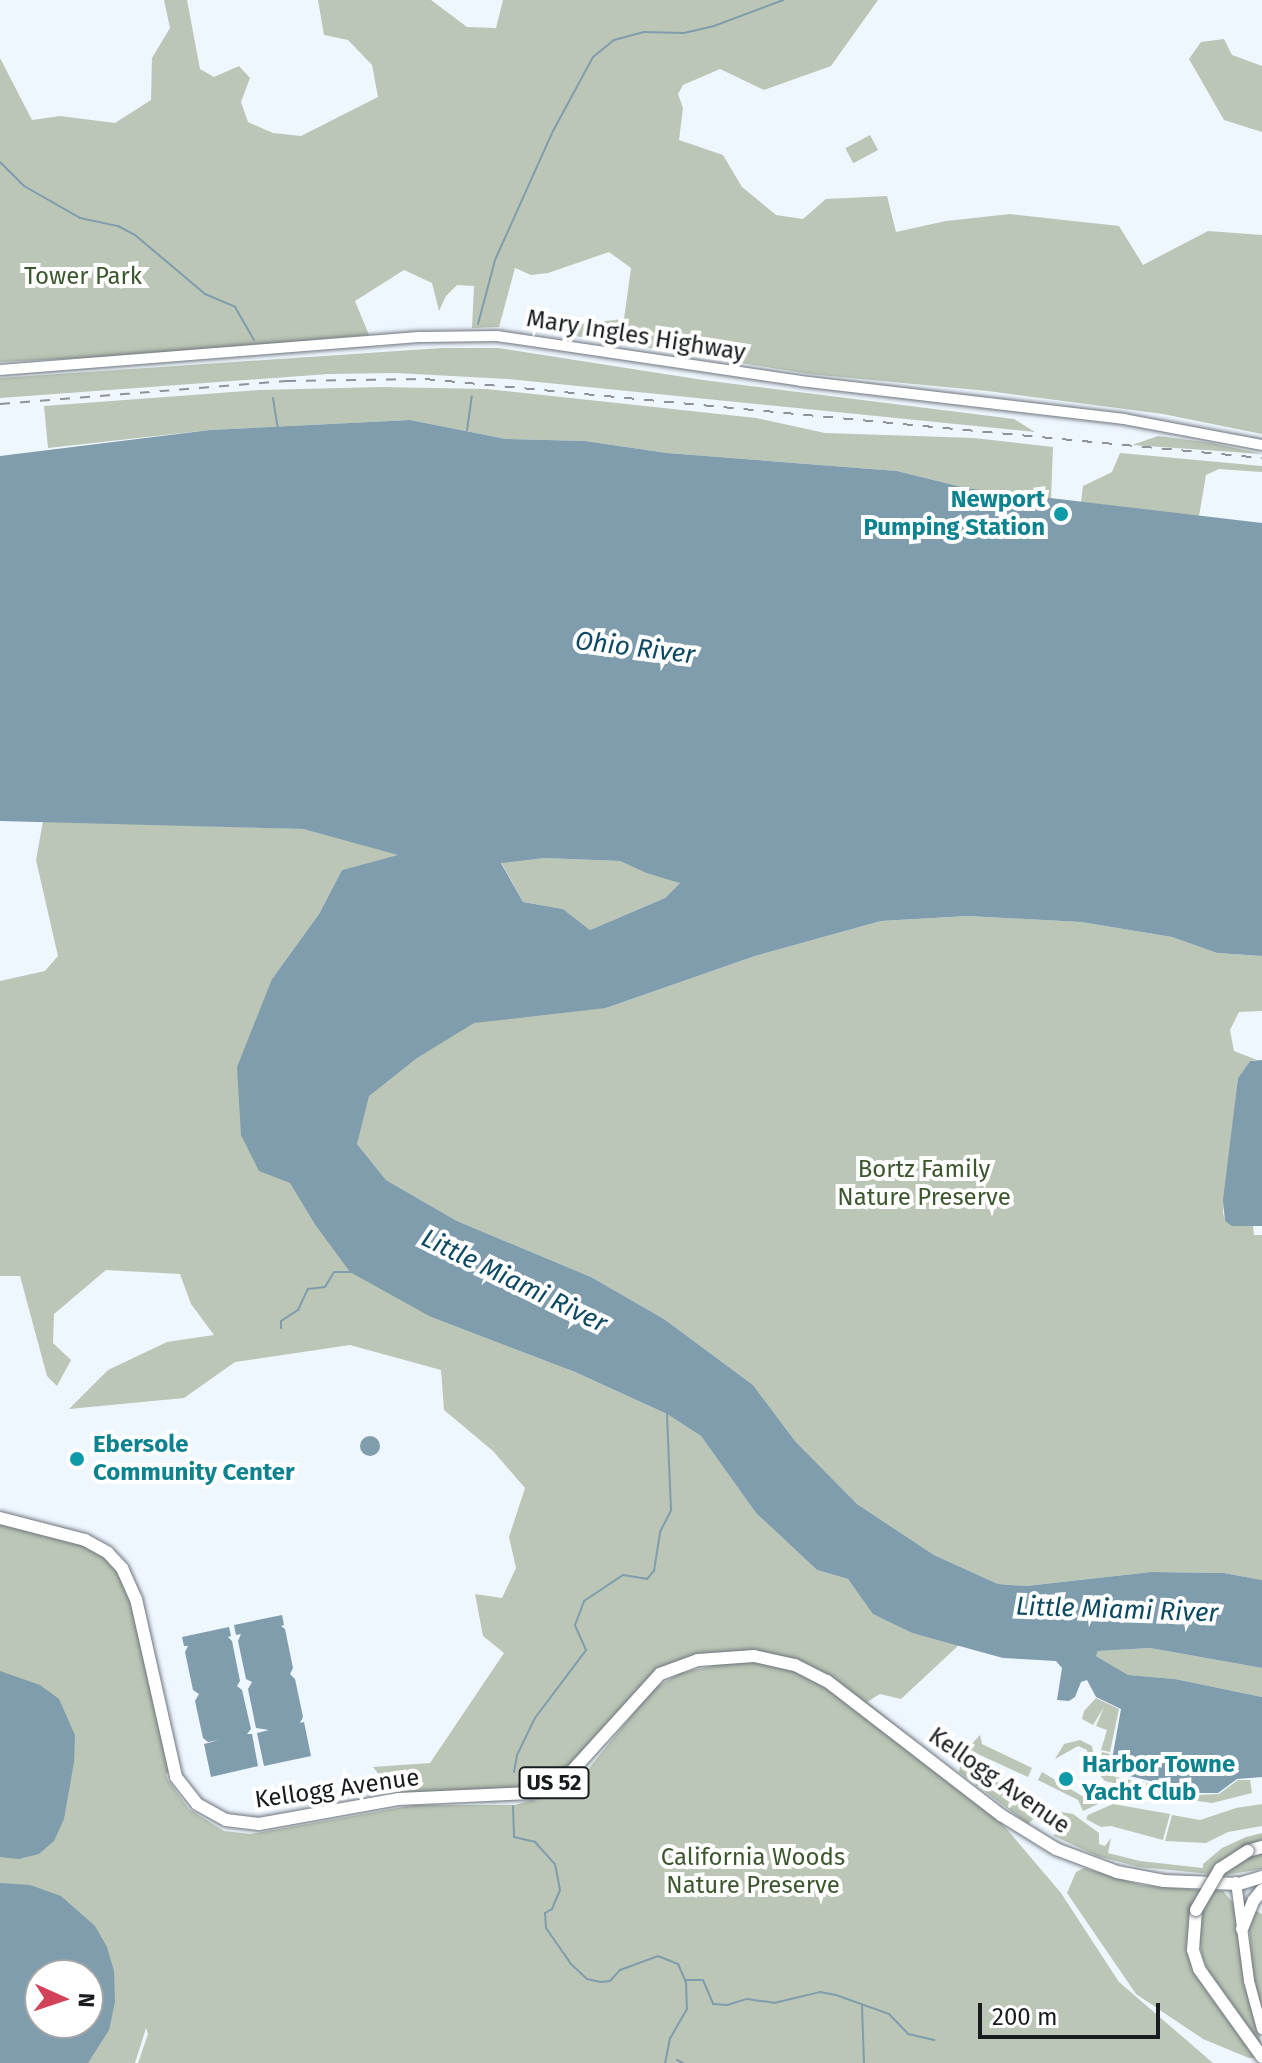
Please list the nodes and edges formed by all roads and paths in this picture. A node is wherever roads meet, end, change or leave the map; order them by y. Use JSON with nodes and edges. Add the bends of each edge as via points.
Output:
{"nodes":[{"id":1,"x":0,"y":370,"type":"edge"},
{"id":2,"x":1262,"y":445,"type":"edge"},
{"id":3,"x":0,"y":1518,"type":"edge"},
{"id":4,"x":1262,"y":1847,"type":"edge"},
{"id":5,"x":1236,"y":1882,"type":"junction"},
{"id":6,"x":1259,"y":1882,"type":"edge"},
{"id":7,"x":1213,"y":1884,"type":"junction"},
{"id":8,"x":1240,"y":1913,"type":"junction"},
{"id":9,"x":1242,"y":1929,"type":"junction"},
{"id":10,"x":1262,"y":2029,"type":"edge"},
{"id":11,"x":1262,"y":2057,"type":"edge"}],
"edges":[{"from":1,"to":2,"type":"street","name":"Mary Ingles Highway","via":[[422,337],[497,336],[801,381],[1112,417]]},
{"from":3,"to":7,"type":"main road","name":"Kellogg Avenue","number":"US 52","via":[[85,1540],[122,1568],[136,1599],[176,1777],[197,1804],[226,1820],[259,1824],[398,1799],[530,1793],[572,1771],[660,1674],[698,1660],[754,1656],[795,1665],[827,1681],[1001,1815],[1056,1849],[1146,1879]]},
{"from":4,"to":11,"type":"main road","bridge":true,"via":[[1220,1869],[1196,1910],[1193,1950],[1199,1969]]},
{"from":5,"to":6,"type":"main road","name":"Kellogg Avenue","number":"US 52"},
{"from":5,"to":7,"type":"main road","name":"Kellogg Avenue","number":"US 52"},
{"from":5,"to":8,"type":"street"},
{"from":6,"to":9,"type":"main road"},
{"from":7,"to":8,"type":"street","via":[[1231,1893]]},
{"from":8,"to":9,"type":"street"},
{"from":9,"to":10,"type":"street"}]}
